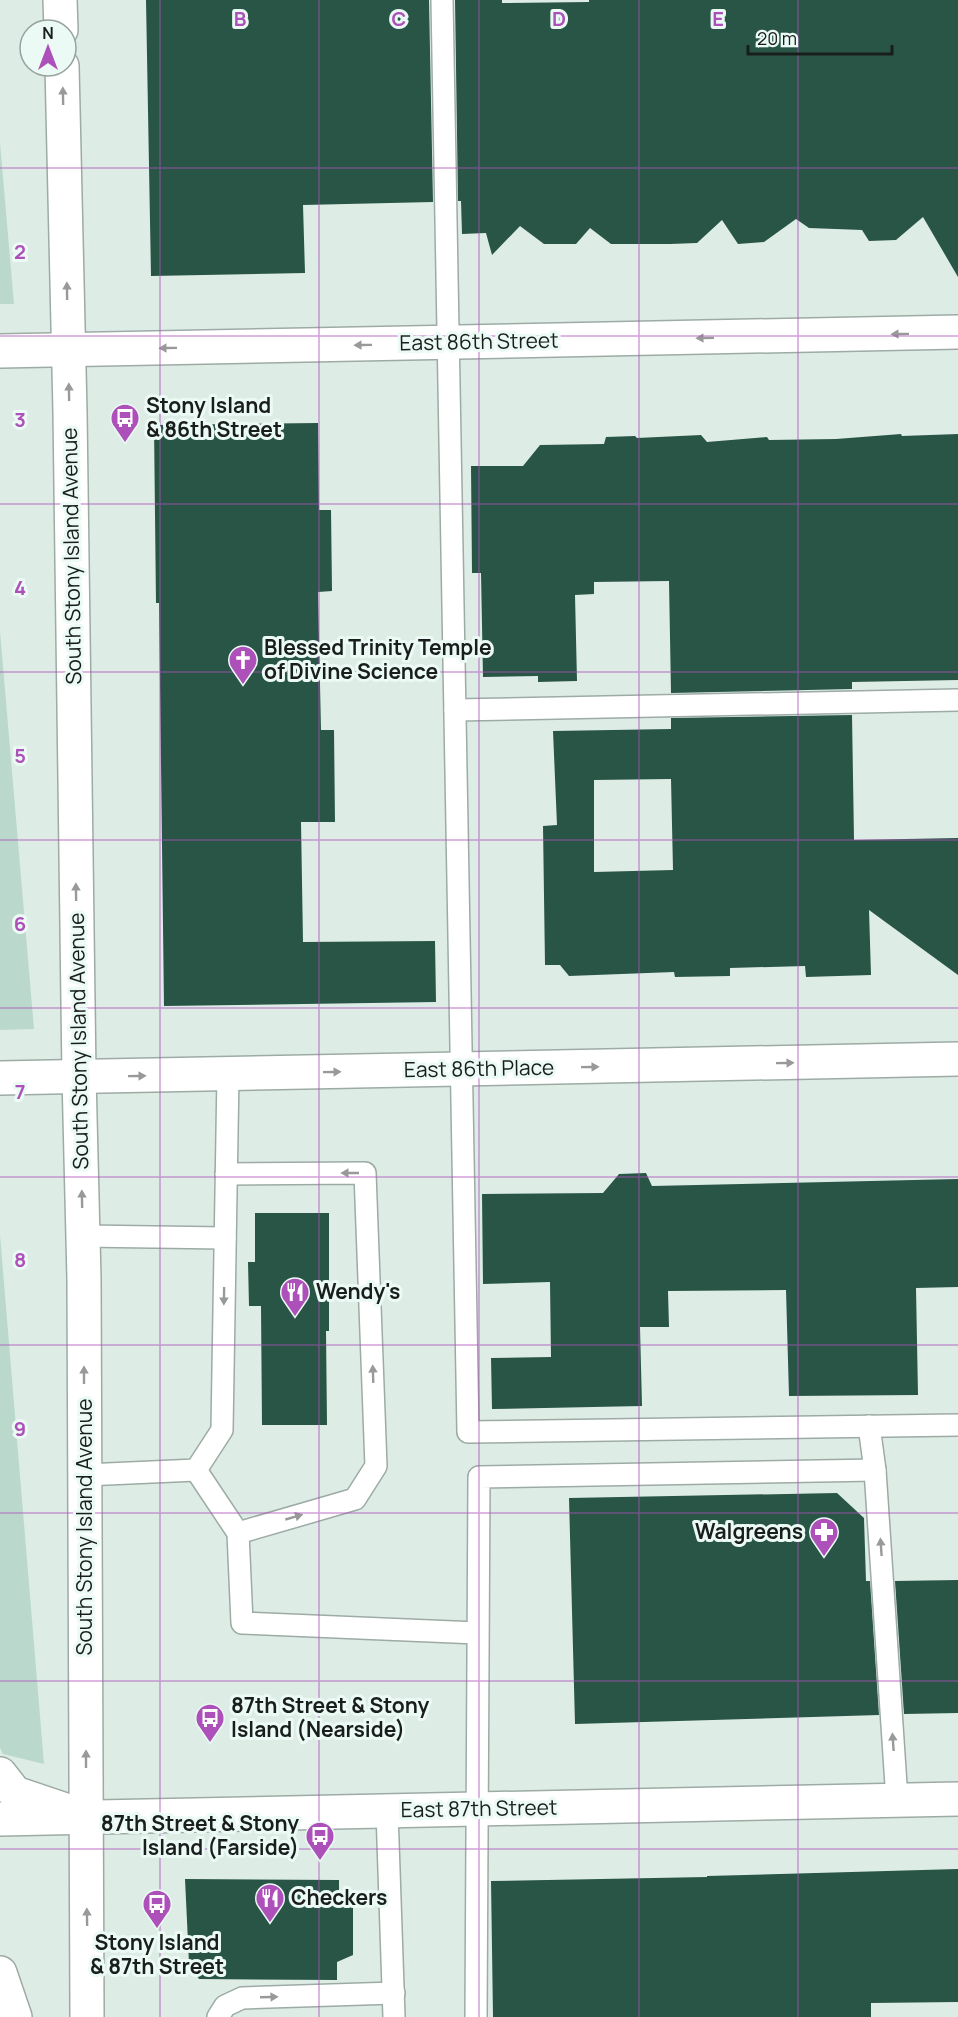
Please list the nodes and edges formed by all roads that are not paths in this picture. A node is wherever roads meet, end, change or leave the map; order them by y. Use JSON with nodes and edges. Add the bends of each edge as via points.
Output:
{"nodes":[{"id":1,"x":60,"y":0,"type":"edge"},
{"id":2,"x":442,"y":0,"type":"edge"},
{"id":3,"x":61,"y":18,"type":"edge"},
{"id":4,"x":62,"y":78,"type":"edge"},
{"id":5,"x":958,"y":332,"type":"edge"},
{"id":6,"x":448,"y":343,"type":"junction"},
{"id":7,"x":68,"y":350,"type":"junction"},
{"id":8,"x":0,"y":351,"type":"edge"},
{"id":9,"x":958,"y":700,"type":"edge"},
{"id":10,"x":455,"y":710,"type":"junction"},
{"id":11,"x":958,"y":1059,"type":"edge"},
{"id":12,"x":462,"y":1070,"type":"junction"},
{"id":13,"x":228,"y":1074,"type":"junction"},
{"id":14,"x":79,"y":1076,"type":"junction"},
{"id":15,"x":0,"y":1078,"type":"edge"},
{"id":16,"x":226,"y":1174,"type":"junction"},
{"id":17,"x":83,"y":1236,"type":"junction"},
{"id":18,"x":225,"y":1238,"type":"junction"},
{"id":19,"x":958,"y":1425,"type":"edge"},
{"id":20,"x":869,"y":1426,"type":"junction"},
{"id":21,"x":196,"y":1470,"type":"junction"},
{"id":22,"x":875,"y":1470,"type":"junction"},
{"id":23,"x":85,"y":1475,"type":"junction"},
{"id":24,"x":238,"y":1533,"type":"junction"},
{"id":25,"x":477,"y":1633,"type":"junction"},
{"id":26,"x":0,"y":1773,"type":"edge"},
{"id":27,"x":958,"y":1799,"type":"edge"},
{"id":28,"x":897,"y":1800,"type":"junction"},
{"id":29,"x":477,"y":1809,"type":"junction"},
{"id":30,"x":387,"y":1812,"type":"junction"},
{"id":31,"x":86,"y":1817,"type":"junction"},
{"id":32,"x":0,"y":1819,"type":"edge"},
{"id":33,"x":0,"y":1973,"type":"edge"},
{"id":34,"x":394,"y":1993,"type":"junction"},
{"id":35,"x":15,"y":2017,"type":"edge"},
{"id":36,"x":87,"y":2017,"type":"edge"},
{"id":37,"x":218,"y":2017,"type":"edge"},
{"id":38,"x":394,"y":2017,"type":"edge"},
{"id":39,"x":476,"y":2017,"type":"edge"}],
"edges":[{"from":1,"to":3,"type":"main road"},
{"from":2,"to":6,"type":"lane"},
{"from":7,"to":4,"type":"main road","name":"South Stony Island Avenue","one_way":true},
{"from":5,"to":6,"type":"main road","name":"East 86th Street","one_way":true},
{"from":6,"to":7,"type":"main road","name":"East 86th Street","one_way":true},
{"from":6,"to":10,"type":"lane"},
{"from":7,"to":8,"type":"main road","name":"East 86th Street"},
{"from":14,"to":7,"type":"main road","name":"South Stony Island Avenue","one_way":true},
{"from":9,"to":10,"type":"lane"},
{"from":10,"to":12,"type":"lane"},
{"from":12,"to":11,"type":"main road","name":"East 86th Place","one_way":true},
{"from":13,"to":12,"type":"main road","name":"East 86th Place","one_way":true},
{"from":12,"to":20,"type":"lane","via":[[468,1432]]},
{"from":14,"to":13,"type":"main road","name":"East 86th Place","one_way":true},
{"from":13,"to":16,"type":"lane"},
{"from":14,"to":15,"type":"main road","name":"East 86th Place"},
{"from":17,"to":14,"type":"main road","name":"South Stony Island Avenue","one_way":true},
{"from":16,"to":18,"type":"lane"},
{"from":24,"to":16,"type":"lane","one_way":true,"via":[[355,1499],[376,1466],[365,1173]]},
{"from":17,"to":18,"type":"lane"},
{"from":23,"to":17,"type":"main road","name":"South Stony Island Avenue","one_way":true},
{"from":18,"to":21,"type":"lane","one_way":true,"via":[[222,1430]]},
{"from":19,"to":20,"type":"lane"},
{"from":20,"to":22,"type":"lane"},
{"from":21,"to":23,"type":"lane"},
{"from":21,"to":24,"type":"lane"},
{"from":22,"to":25,"type":"lane","via":[[478,1477]]},
{"from":28,"to":22,"type":"lane","one_way":true},
{"from":31,"to":23,"type":"main road","name":"South Stony Island Avenue","one_way":true},
{"from":24,"to":25,"type":"lane","via":[[242,1623]]},
{"from":25,"to":29,"type":"lane"},
{"from":26,"to":31,"type":"main road","via":[[15,1793]]},
{"from":27,"to":28,"type":"main road","name":"East 87th Street"},
{"from":28,"to":29,"type":"main road","name":"East 87th Street"},
{"from":29,"to":30,"type":"main road","name":"East 87th Street"},
{"from":29,"to":39,"type":"lane"},
{"from":30,"to":31,"type":"main road","name":"East 87th Street"},
{"from":30,"to":34,"type":"lane"},
{"from":31,"to":32,"type":"main road","name":"East 87th Street"},
{"from":36,"to":31,"type":"main road","name":"South Stony Island Avenue","one_way":true},
{"from":33,"to":35,"type":"main road"},
{"from":37,"to":34,"type":"lane","one_way":true,"via":[[225,2006],[242,1998]]},
{"from":34,"to":38,"type":"lane"}]}
